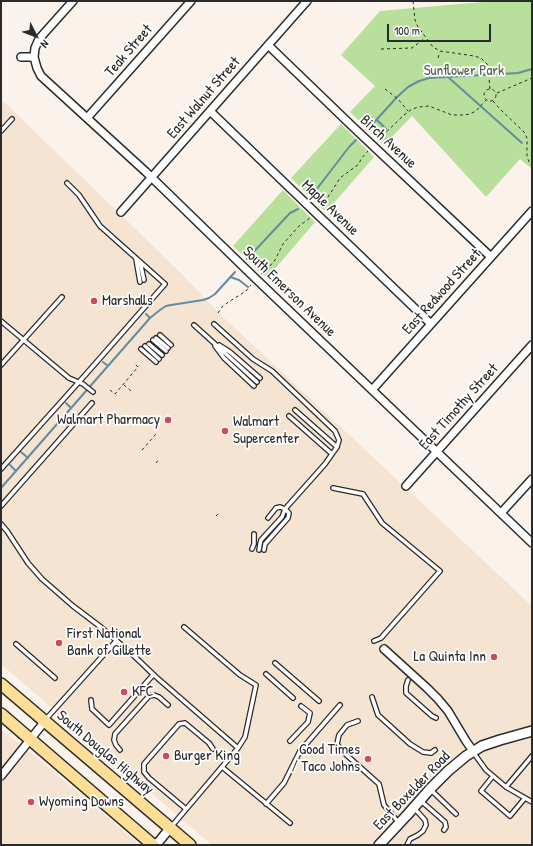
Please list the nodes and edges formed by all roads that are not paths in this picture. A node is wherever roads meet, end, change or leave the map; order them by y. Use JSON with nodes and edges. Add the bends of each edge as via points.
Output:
{"nodes":[{"id":1,"x":72,"y":1,"type":"edge"},
{"id":2,"x":191,"y":1,"type":"edge"},
{"id":3,"x":307,"y":1,"type":"edge"},
{"id":4,"x":268,"y":45,"type":"junction"},
{"id":5,"x":21,"y":57,"type":"dead end"},
{"id":6,"x":34,"y":57,"type":"junction"},
{"id":7,"x":210,"y":111,"type":"junction"},
{"id":8,"x":87,"y":118,"type":"junction"},
{"id":9,"x":12,"y":119,"type":"dead end"},
{"id":10,"x":1,"y":131,"type":"edge"},
{"id":11,"x":152,"y":178,"type":"junction"},
{"id":12,"x":67,"y":184,"type":"dead end"},
{"id":13,"x":532,"y":211,"type":"edge"},
{"id":14,"x":121,"y":212,"type":"dead end"},
{"id":15,"x":490,"y":257,"type":"junction"},
{"id":16,"x":135,"y":258,"type":"junction"},
{"id":17,"x":140,"y":262,"type":"junction"},
{"id":18,"x":62,"y":297,"type":"dead end"},
{"id":19,"x":1,"y":321,"type":"edge"},
{"id":20,"x":214,"y":324,"type":"dead end"},
{"id":21,"x":431,"y":324,"type":"junction"},
{"id":22,"x":194,"y":325,"type":"dead end"},
{"id":23,"x":160,"y":335,"type":"dead end"},
{"id":24,"x":154,"y":339,"type":"dead end"},
{"id":25,"x":23,"y":340,"type":"junction"},
{"id":26,"x":211,"y":340,"type":"junction"},
{"id":27,"x":532,"y":345,"type":"edge"},
{"id":28,"x":159,"y":359,"type":"joint"},
{"id":29,"x":1,"y":365,"type":"edge"},
{"id":30,"x":260,"y":378,"type":"dead end"},
{"id":31,"x":79,"y":382,"type":"junction"},
{"id":32,"x":257,"y":382,"type":"dead end"},
{"id":33,"x":254,"y":386,"type":"dead end"},
{"id":34,"x":372,"y":390,"type":"junction"},
{"id":35,"x":93,"y":392,"type":"dead end"},
{"id":36,"x":92,"y":403,"type":"dead end"},
{"id":37,"x":294,"y":410,"type":"dead end"},
{"id":38,"x":289,"y":416,"type":"dead end"},
{"id":39,"x":337,"y":447,"type":"junction"},
{"id":40,"x":436,"y":452,"type":"junction"},
{"id":41,"x":332,"y":454,"type":"junction"},
{"id":42,"x":1,"y":469,"type":"edge"},
{"id":43,"x":532,"y":479,"type":"edge"},
{"id":44,"x":406,"y":486,"type":"dead end"},
{"id":45,"x":333,"y":488,"type":"dead end"},
{"id":46,"x":1,"y":506,"type":"edge"},
{"id":47,"x":286,"y":509,"type":"junction"},
{"id":48,"x":501,"y":513,"type":"junction"},
{"id":49,"x":268,"y":518,"type":"dead end"},
{"id":50,"x":1,"y":524,"type":"edge"},
{"id":51,"x":254,"y":534,"type":"dead end"},
{"id":52,"x":532,"y":543,"type":"edge"},
{"id":53,"x":252,"y":549,"type":"dead end"},
{"id":54,"x":261,"y":550,"type":"dead end"},
{"id":55,"x":184,"y":627,"type":"dead end"},
{"id":56,"x":116,"y":641,"type":"junction"},
{"id":57,"x":374,"y":641,"type":"dead end"},
{"id":58,"x":16,"y":644,"type":"dead end"},
{"id":59,"x":384,"y":649,"type":"dead end"},
{"id":60,"x":275,"y":663,"type":"dead end"},
{"id":61,"x":266,"y":674,"type":"dead end"},
{"id":62,"x":153,"y":675,"type":"junction"},
{"id":63,"x":55,"y":678,"type":"dead end"},
{"id":64,"x":408,"y":680,"type":"dead end"},
{"id":65,"x":1,"y":684,"type":"edge"},
{"id":66,"x":372,"y":697,"type":"dead end"},
{"id":67,"x":293,"y":698,"type":"dead end"},
{"id":68,"x":91,"y":700,"type":"dead end"},
{"id":69,"x":319,"y":701,"type":"dead end"},
{"id":70,"x":168,"y":705,"type":"dead end"},
{"id":71,"x":340,"y":705,"type":"dead end"},
{"id":72,"x":301,"y":706,"type":"dead end"},
{"id":73,"x":1,"y":714,"type":"edge"},
{"id":74,"x":436,"y":718,"type":"dead end"},
{"id":75,"x":45,"y":721,"type":"junction"},
{"id":76,"x":358,"y":721,"type":"dead end"},
{"id":77,"x":532,"y":731,"type":"edge"},
{"id":78,"x":30,"y":739,"type":"junction"},
{"id":79,"x":290,"y":741,"type":"dead end"},
{"id":80,"x":238,"y":748,"type":"junction"},
{"id":81,"x":212,"y":749,"type":"dead end"},
{"id":82,"x":120,"y":750,"type":"dead end"},
{"id":83,"x":435,"y":750,"type":"dead end"},
{"id":84,"x":473,"y":751,"type":"junction"},
{"id":85,"x":532,"y":756,"type":"edge"},
{"id":86,"x":222,"y":767,"type":"junction"},
{"id":87,"x":1,"y":776,"type":"edge"},
{"id":88,"x":493,"y":776,"type":"junction"},
{"id":89,"x":506,"y":787,"type":"junction"},
{"id":90,"x":430,"y":789,"type":"junction"},
{"id":91,"x":525,"y":798,"type":"junction"},
{"id":92,"x":420,"y":801,"type":"junction"},
{"id":93,"x":532,"y":802,"type":"edge"},
{"id":94,"x":266,"y":804,"type":"junction"},
{"id":95,"x":414,"y":808,"type":"junction"},
{"id":96,"x":186,"y":809,"type":"junction"},
{"id":97,"x":456,"y":814,"type":"dead end"},
{"id":98,"x":290,"y":823,"type":"dead end"},
{"id":99,"x":400,"y":824,"type":"junction"},
{"id":100,"x":170,"y":828,"type":"junction"},
{"id":101,"x":444,"y":830,"type":"dead end"},
{"id":102,"x":153,"y":845,"type":"edge"},
{"id":103,"x":156,"y":845,"type":"edge"},
{"id":104,"x":190,"y":845,"type":"edge"},
{"id":105,"x":379,"y":845,"type":"edge"},
{"id":106,"x":407,"y":845,"type":"edge"}],
"edges":[{"from":1,"to":6,"type":"street","via":[[39,39]]},
{"from":2,"to":8,"type":"street","name":"Teak Street"},
{"from":3,"to":4,"type":"street","name":"East Walnut Street"},
{"from":4,"to":7,"type":"street","name":"East Walnut Street"},
{"from":4,"to":15,"type":"street","name":"Birch Avenue"},
{"from":5,"to":6,"type":"street"},
{"from":6,"to":8,"type":"street","name":"South Emerson Avenue","via":[[41,76]]},
{"from":7,"to":11,"type":"street","name":"East Walnut Street"},
{"from":7,"to":21,"type":"street","name":"Maple Avenue"},
{"from":8,"to":11,"type":"street","name":"South Emerson Avenue"},
{"from":9,"to":10,"type":"lane"},
{"from":11,"to":14,"type":"street","name":"East Walnut Street"},
{"from":11,"to":34,"type":"street","name":"South Emerson Avenue"},
{"from":12,"to":16,"type":"lane","via":[[79,195],[100,226]]},
{"from":13,"to":15,"type":"street","name":"East Redwood Street"},
{"from":15,"to":21,"type":"street","name":"East Redwood Street"},
{"from":16,"to":17,"type":"lane"},
{"from":16,"to":17,"type":"lane","via":[[142,281]]},
{"from":17,"to":31,"type":"lane","via":[[165,284]]},
{"from":18,"to":25,"type":"lane"},
{"from":19,"to":25,"type":"lane"},
{"from":20,"to":39,"type":"lane","via":[[253,359],[272,371],[335,431],[339,440]]},
{"from":21,"to":34,"type":"street","name":"East Redwood Street"},
{"from":22,"to":26,"type":"lane"},
{"from":23,"to":24,"type":"lane","via":[[168,348]]},
{"from":25,"to":29,"type":"lane"},
{"from":25,"to":31,"type":"lane","via":[[69,378]]},
{"from":26,"to":30,"type":"lane","via":[[230,352]]},
{"from":26,"to":32,"type":"lane"},
{"from":26,"to":33,"type":"lane","via":[[224,358]]},
{"from":27,"to":40,"type":"street","name":"East Timothy Street"},
{"from":28,"to":28,"type":"lane","via":[[145,346]]},
{"from":31,"to":35,"type":"lane"},
{"from":31,"to":42,"type":"lane"},
{"from":34,"to":40,"type":"street","name":"South Emerson Avenue"},
{"from":36,"to":46,"type":"lane"},
{"from":37,"to":39,"type":"lane"},
{"from":38,"to":41,"type":"lane"},
{"from":39,"to":41,"type":"lane"},
{"from":40,"to":44,"type":"street","name":"East Timothy Street"},
{"from":40,"to":48,"type":"street","name":"South Emerson Avenue"},
{"from":41,"to":47,"type":"lane"},
{"from":43,"to":48,"type":"street"},
{"from":45,"to":57,"type":"lane","via":[[363,494],[382,523],[440,571],[380,638]]},
{"from":47,"to":49,"type":"lane","via":[[280,506]]},
{"from":47,"to":54,"type":"lane","via":[[289,513],[288,518]]},
{"from":48,"to":52,"type":"street","name":"South Emerson Avenue"},
{"from":50,"to":56,"type":"lane","via":[[42,579]]},
{"from":51,"to":53,"type":"lane"},
{"from":55,"to":80,"type":"lane","via":[[240,675],[256,685],[246,737]]},
{"from":56,"to":62,"type":"lane"},
{"from":56,"to":75,"type":"lane"},
{"from":58,"to":63,"type":"lane"},
{"from":59,"to":84,"type":"street","via":[[438,699]]},
{"from":60,"to":69,"type":"lane"},
{"from":61,"to":67,"type":"lane"},
{"from":62,"to":68,"type":"lane","via":[[109,725],[92,709]]},
{"from":62,"to":80,"type":"lane"},
{"from":64,"to":74,"type":"lane","via":[[406,693]]},
{"from":65,"to":75,"type":"highway","name":"South Douglas Highway"},
{"from":66,"to":83,"type":"lane","via":[[378,715],[410,744],[423,752],[430,753]]},
{"from":70,"to":82,"type":"lane","via":[[154,694],[149,696],[115,734],[114,740]]},
{"from":71,"to":94,"type":"lane","via":[[300,750],[284,783]]},
{"from":72,"to":79,"type":"lane","via":[[310,713],[308,722]]},
{"from":73,"to":78,"type":"highway"},
{"from":75,"to":78,"type":"street"},
{"from":75,"to":100,"type":"highway","name":"South Douglas Highway"},
{"from":76,"to":99,"type":"lane","via":[[347,725],[339,735],[338,744],[342,751],[379,784],[384,805]]},
{"from":77,"to":84,"type":"main road","name":"East Boxelder Road"},
{"from":78,"to":87,"type":"street"},
{"from":78,"to":102,"type":"highway"},
{"from":80,"to":86,"type":"lane"},
{"from":81,"to":96,"type":"lane","via":[[209,743],[185,724],[179,724],[144,764],[144,772],[149,778]]},
{"from":84,"to":88,"type":"lane"},
{"from":84,"to":90,"type":"main road","name":"East Boxelder Road"},
{"from":85,"to":89,"type":"lane"},
{"from":86,"to":94,"type":"lane"},
{"from":86,"to":96,"type":"lane"},
{"from":88,"to":89,"type":"lane"},
{"from":88,"to":91,"type":"lane","via":[[481,791],[510,816]]},
{"from":89,"to":91,"type":"lane"},
{"from":90,"to":92,"type":"main road","name":"East Boxelder Road"},
{"from":90,"to":97,"type":"lane"},
{"from":91,"to":93,"type":"lane"},
{"from":92,"to":95,"type":"main road","name":"East Boxelder Road"},
{"from":92,"to":101,"type":"lane","via":[[445,822]]},
{"from":94,"to":98,"type":"lane"},
{"from":95,"to":99,"type":"main road","name":"East Boxelder Road"},
{"from":95,"to":106,"type":"lane","via":[[425,820],[426,826],[410,839]]},
{"from":96,"to":100,"type":"lane"},
{"from":99,"to":105,"type":"main road","name":"East Boxelder Road"},
{"from":100,"to":103,"type":"street"},
{"from":100,"to":104,"type":"highway","name":"South Douglas Highway"}]}
